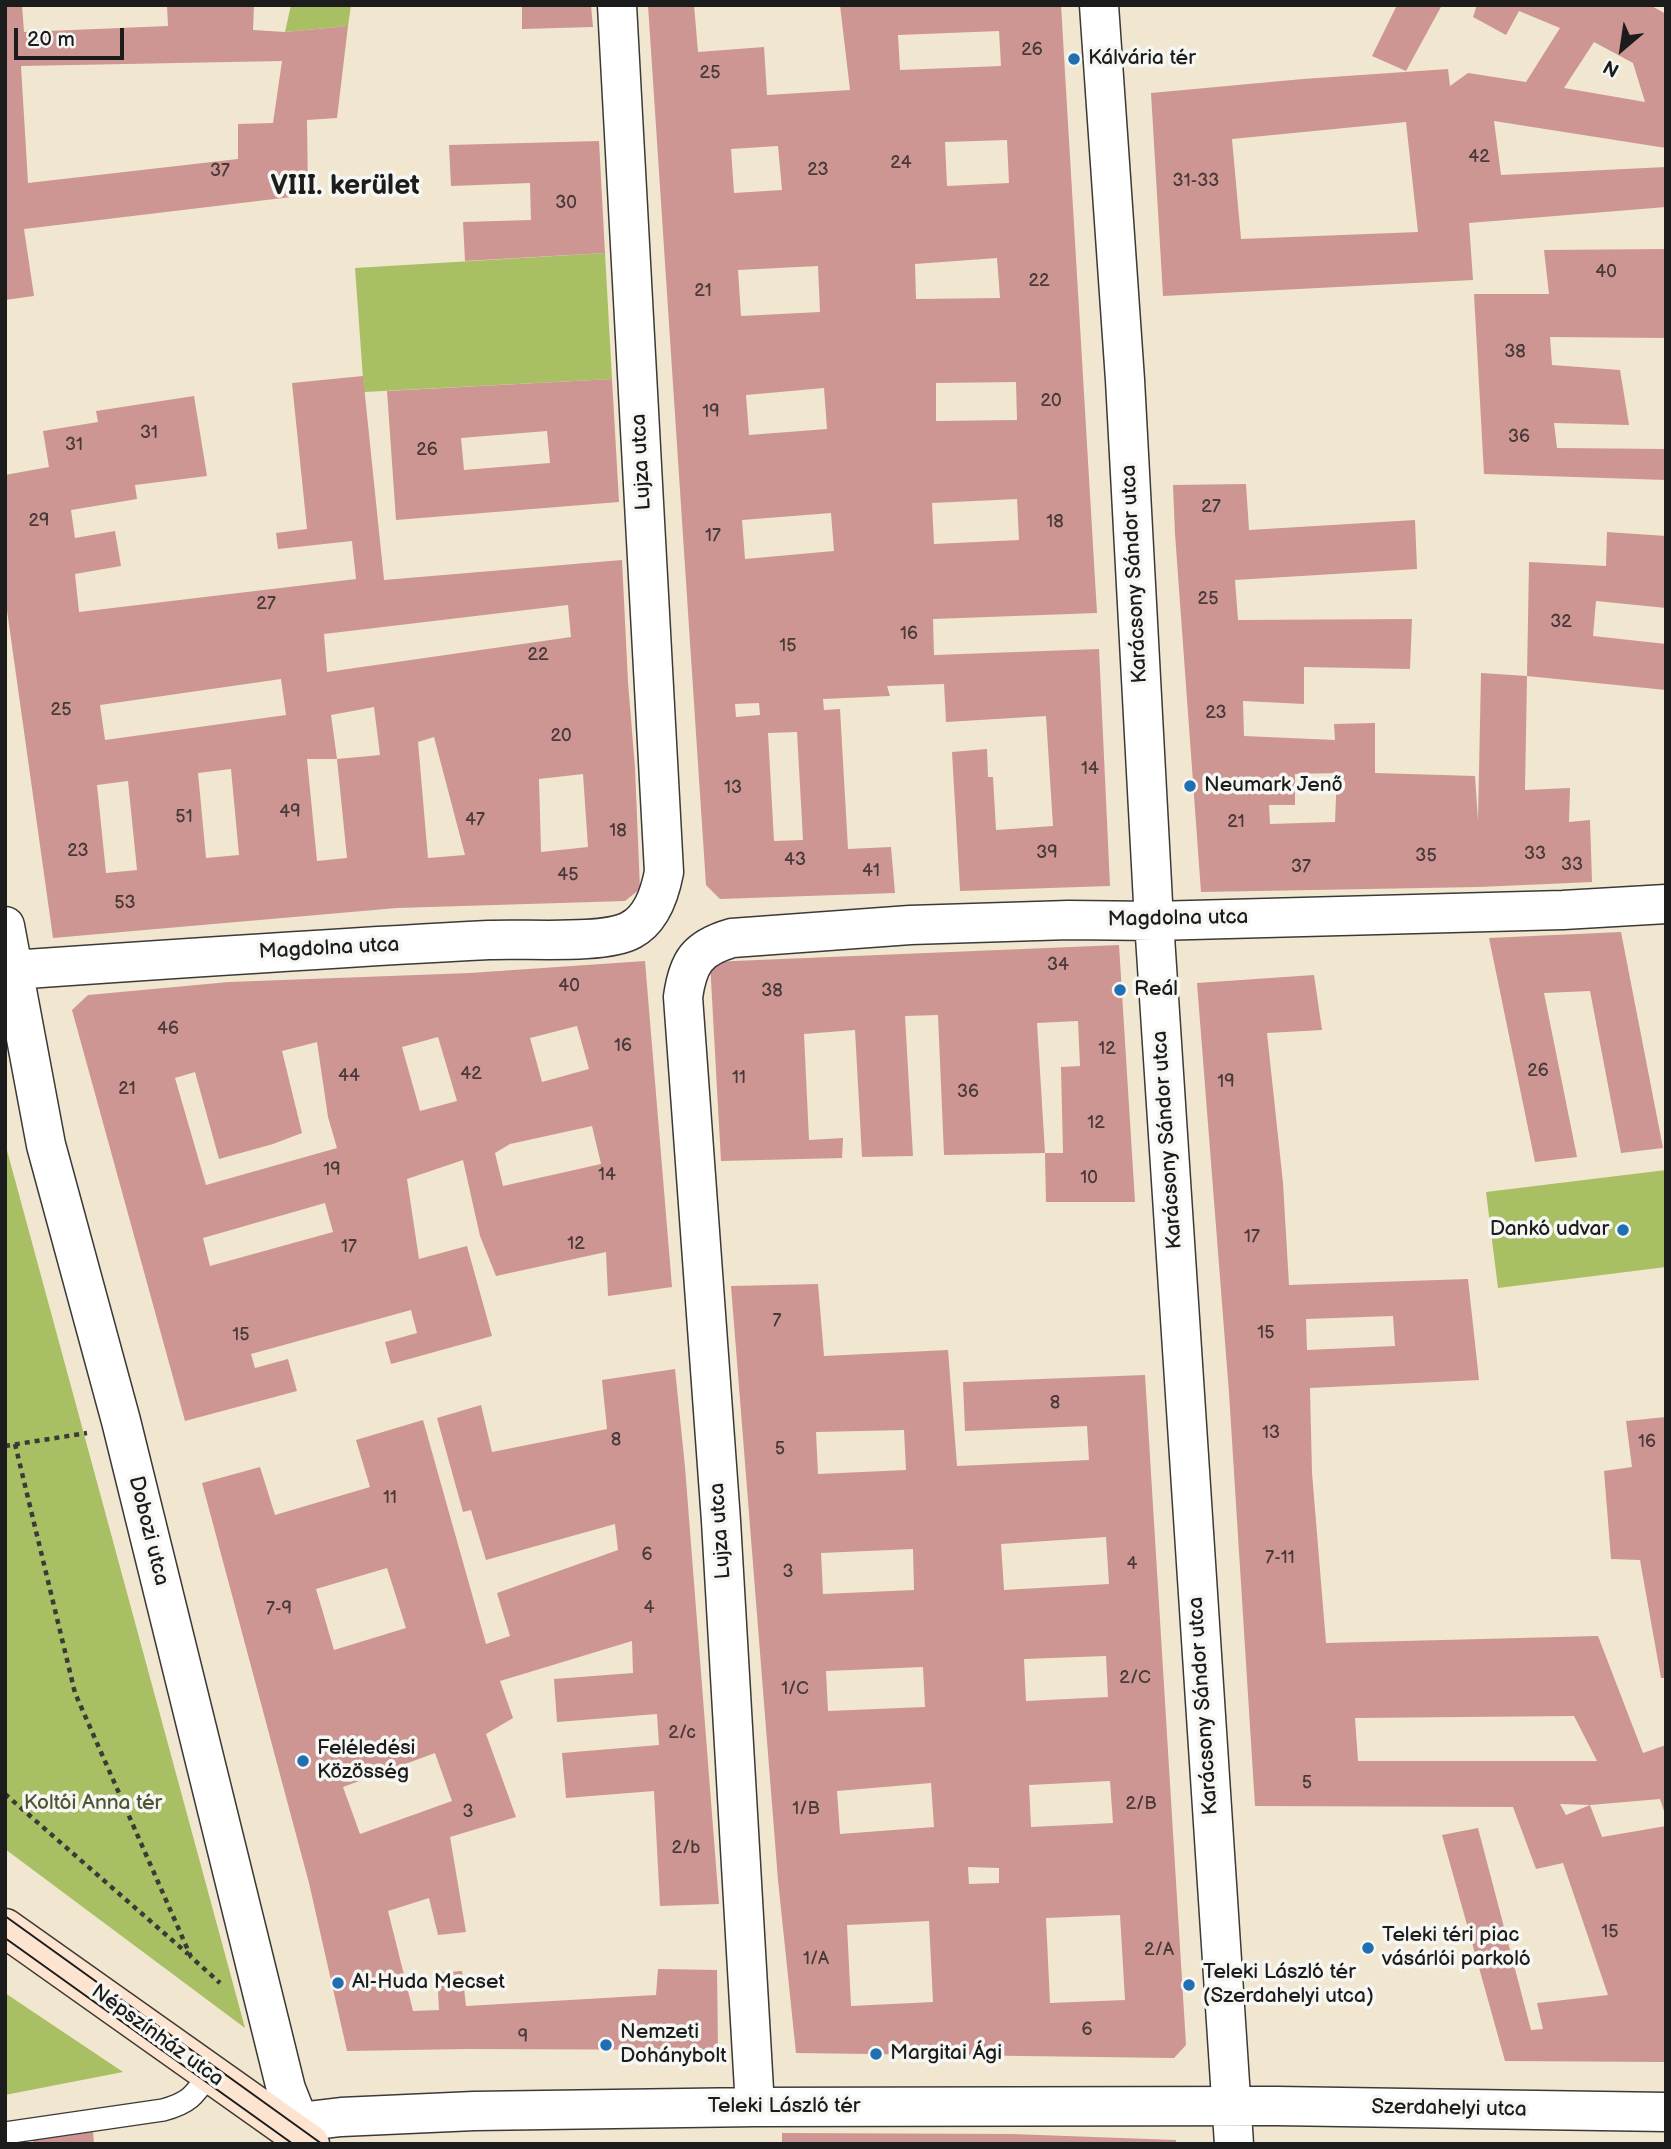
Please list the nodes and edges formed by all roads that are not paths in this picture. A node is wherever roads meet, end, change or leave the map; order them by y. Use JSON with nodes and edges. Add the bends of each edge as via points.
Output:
{"nodes":[{"id":1,"x":617,"y":5,"type":"edge"},
{"id":2,"x":1099,"y":5,"type":"edge"},
{"id":3,"x":1666,"y":904,"type":"edge"},
{"id":4,"x":647,"y":916,"type":"joint"},
{"id":5,"x":1154,"y":921,"type":"junction"},
{"id":6,"x":5,"y":926,"type":"edge"},
{"id":7,"x":696,"y":957,"type":"joint"},
{"id":8,"x":9,"y":969,"type":"edge"},
{"id":9,"x":5,"y":1928,"type":"edge"},
{"id":10,"x":209,"y":2074,"type":"junction"},
{"id":11,"x":1232,"y":2106,"type":"junction"},
{"id":12,"x":755,"y":2107,"type":"junction"},
{"id":13,"x":1666,"y":2112,"type":"edge"},
{"id":14,"x":300,"y":2132,"type":"edge"},
{"id":15,"x":10,"y":2136,"type":"edge"},
{"id":16,"x":1234,"y":2144,"type":"edge"}],
"edges":[{"from":1,"to":4,"type":"street","name":"Lujza utca","via":[[664,872],[660,893]]},
{"from":2,"to":5,"type":"street","name":"Karácsony Sándor utca"},
{"from":3,"to":5,"type":"street","name":"Magdolna utca"},
{"from":4,"to":8,"type":"street","name":"Magdolna utca","via":[[633,930],[609,939],[520,938]]},
{"from":5,"to":7,"type":"street","name":"Magdolna utca","via":[[911,925],[732,938],[712,944]]},
{"from":5,"to":11,"type":"street","name":"Karácsony Sándor utca"},
{"from":6,"to":8,"type":"street","name":"Dobozi utca"},
{"from":7,"to":12,"type":"street","name":"Lujza utca","via":[[686,973],[684,997]]},
{"from":8,"to":14,"type":"street","name":"Dobozi utca","via":[[46,1145],[121,1421]]},
{"from":9,"to":10,"type":"street","name":"Népszínház utca"},
{"from":10,"to":14,"type":"street","name":"Népszínház utca"},
{"from":10,"to":15,"type":"lane","via":[[182,2105]]},
{"from":11,"to":12,"type":"street","name":"Teleki László tér"},
{"from":11,"to":13,"type":"street","name":"Szerdahelyi utca"},
{"from":11,"to":16,"type":"street"},
{"from":12,"to":14,"type":"street","name":"Teleki László tér","via":[[474,2110],[341,2117]]}]}
